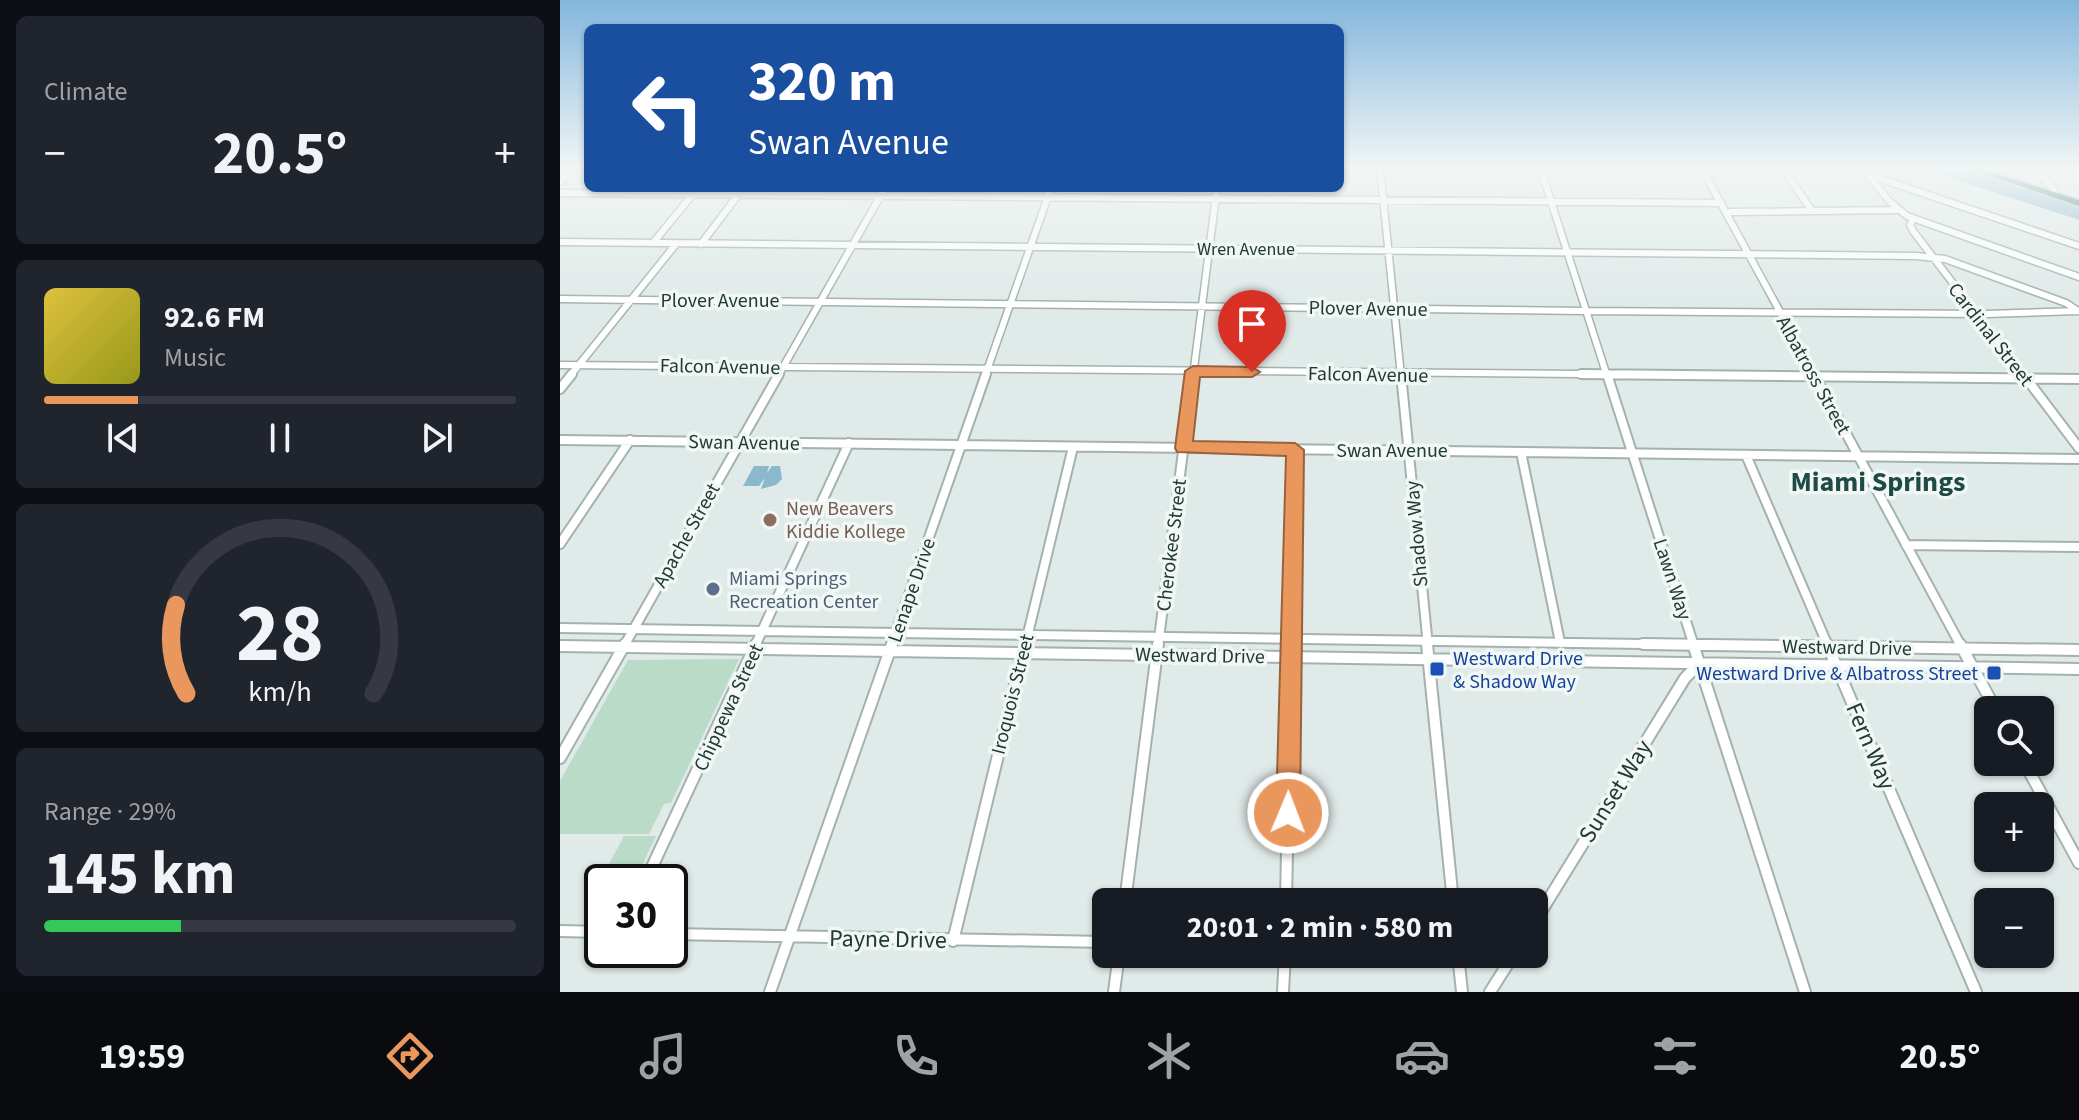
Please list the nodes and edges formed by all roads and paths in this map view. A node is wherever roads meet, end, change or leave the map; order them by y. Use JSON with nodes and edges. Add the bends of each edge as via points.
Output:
{"nodes":[{"id":1,"x":677,"y":213,"type":"edge"},
{"id":2,"x":724,"y":213,"type":"edge"},
{"id":3,"x":870,"y":213,"type":"edge"},
{"id":4,"x":1041,"y":213,"type":"edge"},
{"id":5,"x":1213,"y":213,"type":"edge"},
{"id":6,"x":1384,"y":213,"type":"edge"},
{"id":7,"x":1556,"y":213,"type":"edge"},
{"id":8,"x":1728,"y":213,"type":"edge"},
{"id":9,"x":1903,"y":213,"type":"edge"},
{"id":10,"x":1983,"y":213,"type":"edge"},
{"id":11,"x":1913,"y":219,"type":"junction"},
{"id":12,"x":560,"y":242,"type":"edge"},
{"id":13,"x":653,"y":243,"type":"junction"},
{"id":14,"x":676,"y":244,"type":"junction"},
{"id":15,"x":701,"y":244,"type":"junction"},
{"id":16,"x":852,"y":245,"type":"junction"},
{"id":17,"x":2079,"y":246,"type":"edge"},
{"id":18,"x":1030,"y":247,"type":"junction"},
{"id":19,"x":1208,"y":249,"type":"junction"},
{"id":20,"x":1386,"y":250,"type":"junction"},
{"id":21,"x":1569,"y":253,"type":"junction"},
{"id":22,"x":1749,"y":255,"type":"junction"},
{"id":23,"x":1932,"y":257,"type":"junction"},
{"id":24,"x":2079,"y":277,"type":"edge"},
{"id":25,"x":560,"y":299,"type":"edge"},
{"id":26,"x":630,"y":300,"type":"junction"},
{"id":27,"x":820,"y":300,"type":"junction"},
{"id":28,"x":1010,"y":303,"type":"junction"},
{"id":29,"x":1201,"y":305,"type":"junction"},
{"id":30,"x":1394,"y":308,"type":"junction"},
{"id":31,"x":1586,"y":311,"type":"junction"},
{"id":32,"x":2078,"y":311,"type":"edge"},
{"id":33,"x":1779,"y":312,"type":"junction"},
{"id":34,"x":1976,"y":314,"type":"junction"},
{"id":35,"x":560,"y":365,"type":"edge"},
{"id":36,"x":579,"y":365,"type":"junction"},
{"id":37,"x":783,"y":367,"type":"junction"},
{"id":38,"x":987,"y":369,"type":"junction"},
{"id":39,"x":1193,"y":371,"type":"junction"},
{"id":40,"x":1401,"y":374,"type":"junction"},
{"id":41,"x":1607,"y":376,"type":"junction"},
{"id":42,"x":1817,"y":379,"type":"junction"},
{"id":43,"x":2079,"y":379,"type":"edge"},
{"id":44,"x":2027,"y":381,"type":"junction"},
{"id":45,"x":560,"y":389,"type":"edge"},
{"id":46,"x":560,"y":440,"type":"edge"},
{"id":47,"x":630,"y":440,"type":"junction"},
{"id":48,"x":738,"y":441,"type":"junction"},
{"id":49,"x":849,"y":443,"type":"junction"},
{"id":50,"x":961,"y":445,"type":"junction"},
{"id":51,"x":1073,"y":447,"type":"junction"},
{"id":52,"x":1183,"y":448,"type":"junction"},
{"id":53,"x":2079,"y":448,"type":"edge"},
{"id":54,"x":1295,"y":450,"type":"junction"},
{"id":55,"x":1408,"y":450,"type":"junction"},
{"id":56,"x":1521,"y":452,"type":"junction"},
{"id":57,"x":1632,"y":453,"type":"junction"},
{"id":58,"x":1746,"y":455,"type":"junction"},
{"id":59,"x":1857,"y":455,"type":"junction"},
{"id":60,"x":2079,"y":459,"type":"edge"},
{"id":61,"x":560,"y":544,"type":"edge"},
{"id":62,"x":1906,"y":545,"type":"junction"},
{"id":63,"x":2079,"y":547,"type":"edge"},
{"id":64,"x":560,"y":628,"type":"edge"},
{"id":65,"x":634,"y":629,"type":"junction"},
{"id":66,"x":765,"y":631,"type":"junction"},
{"id":67,"x":896,"y":633,"type":"junction"},
{"id":68,"x":1027,"y":635,"type":"junction"},
{"id":69,"x":1159,"y":636,"type":"junction"},
{"id":70,"x":1292,"y":638,"type":"junction"},
{"id":71,"x":1426,"y":640,"type":"junction"},
{"id":72,"x":1560,"y":642,"type":"junction"},
{"id":73,"x":1694,"y":645,"type":"junction"},
{"id":74,"x":560,"y":646,"type":"edge"},
{"id":75,"x":1828,"y":646,"type":"junction"},
{"id":76,"x":624,"y":647,"type":"junction"},
{"id":77,"x":1961,"y":648,"type":"junction"},
{"id":78,"x":756,"y":649,"type":"junction"},
{"id":79,"x":2079,"y":650,"type":"edge"},
{"id":80,"x":890,"y":651,"type":"junction"},
{"id":81,"x":1022,"y":653,"type":"junction"},
{"id":82,"x":1157,"y":655,"type":"junction"},
{"id":83,"x":1292,"y":657,"type":"junction"},
{"id":84,"x":1428,"y":659,"type":"junction"},
{"id":85,"x":1700,"y":663,"type":"junction"},
{"id":86,"x":1836,"y":665,"type":"junction"},
{"id":87,"x":1972,"y":667,"type":"junction"},
{"id":88,"x":2079,"y":669,"type":"edge"},
{"id":89,"x":1988,"y":696,"type":"edge"},
{"id":90,"x":560,"y":758,"type":"edge"},
{"id":91,"x":2032,"y":776,"type":"edge"},
{"id":92,"x":2079,"y":863,"type":"edge"},
{"id":93,"x":654,"y":864,"type":"edge"},
{"id":94,"x":1127,"y":888,"type":"edge"},
{"id":95,"x":1286,"y":888,"type":"edge"},
{"id":96,"x":1452,"y":888,"type":"edge"},
{"id":97,"x":1548,"y":900,"type":"edge"},
{"id":98,"x":560,"y":931,"type":"edge"},
{"id":99,"x":584,"y":932,"type":"edge"},
{"id":100,"x":688,"y":934,"type":"edge"},
{"id":101,"x":789,"y":937,"type":"junction"},
{"id":102,"x":953,"y":941,"type":"junction"},
{"id":103,"x":1092,"y":942,"type":"edge"},
{"id":104,"x":1117,"y":968,"type":"edge"},
{"id":105,"x":1284,"y":968,"type":"edge"},
{"id":106,"x":1459,"y":968,"type":"edge"},
{"id":107,"x":1505,"y":968,"type":"edge"},
{"id":108,"x":770,"y":992,"type":"edge"},
{"id":109,"x":1114,"y":992,"type":"edge"},
{"id":110,"x":1283,"y":992,"type":"edge"},
{"id":111,"x":1462,"y":992,"type":"edge"},
{"id":112,"x":1490,"y":992,"type":"edge"},
{"id":113,"x":1805,"y":992,"type":"edge"},
{"id":114,"x":1976,"y":992,"type":"edge"}],
"edges":[{"from":1,"to":13,"type":"street"},
{"from":2,"to":15,"type":"street"},
{"from":3,"to":16,"type":"street","name":"Apache Street"},
{"from":4,"to":18,"type":"street","name":"Lenape Drive"},
{"from":5,"to":19,"type":"street","name":"Cherokee Street"},
{"from":6,"to":20,"type":"street","name":"Shadow Way"},
{"from":7,"to":21,"type":"street","name":"Lawn Way"},
{"from":8,"to":22,"type":"street","name":"Albatross Street"},
{"from":9,"to":11,"type":"street"},
{"from":10,"to":17,"type":"street"},
{"from":11,"to":23,"type":"street","name":"Cardinal Street","via":[[1910,228]]},
{"from":11,"to":24,"type":"street"},
{"from":12,"to":13,"type":"street","name":"Wren Avenue"},
{"from":13,"to":14,"type":"street","name":"Wren Avenue"},
{"from":14,"to":15,"type":"street","name":"Wren Avenue"},
{"from":14,"to":26,"type":"street"},
{"from":15,"to":16,"type":"street","name":"Wren Avenue"},
{"from":16,"to":18,"type":"street","name":"Wren Avenue"},
{"from":16,"to":27,"type":"street","name":"Apache Street"},
{"from":18,"to":19,"type":"street","name":"Wren Avenue"},
{"from":18,"to":28,"type":"street","name":"Lenape Drive"},
{"from":19,"to":20,"type":"street","name":"Wren Avenue"},
{"from":19,"to":29,"type":"street","name":"Cherokee Street"},
{"from":20,"to":21,"type":"street","name":"Wren Avenue"},
{"from":20,"to":30,"type":"street","name":"Shadow Way"},
{"from":21,"to":22,"type":"street","name":"Wren Avenue"},
{"from":21,"to":31,"type":"street","name":"Lawn Way"},
{"from":22,"to":23,"type":"street","name":"Wren Avenue"},
{"from":22,"to":33,"type":"street","name":"Albatross Street"},
{"from":23,"to":32,"type":"street","name":"Wren Avenue"},
{"from":23,"to":34,"type":"street","name":"Cardinal Street"},
{"from":25,"to":26,"type":"street","name":"Plover Avenue"},
{"from":26,"to":27,"type":"street","name":"Plover Avenue"},
{"from":26,"to":36,"type":"street"},
{"from":27,"to":28,"type":"street","name":"Plover Avenue"},
{"from":27,"to":37,"type":"street","name":"Apache Street"},
{"from":28,"to":29,"type":"street","name":"Plover Avenue"},
{"from":28,"to":38,"type":"street","name":"Lenape Drive"},
{"from":29,"to":30,"type":"street","name":"Plover Avenue"},
{"from":29,"to":39,"type":"street","name":"Cherokee Street"},
{"from":30,"to":31,"type":"street","name":"Plover Avenue"},
{"from":30,"to":40,"type":"street","name":"Shadow Way"},
{"from":31,"to":33,"type":"street","name":"Plover Avenue"},
{"from":31,"to":41,"type":"street","name":"Lawn Way"},
{"from":32,"to":34,"type":"street","name":"Plover Avenue"},
{"from":33,"to":34,"type":"street","name":"Plover Avenue"},
{"from":33,"to":42,"type":"street","name":"Albatross Street"},
{"from":34,"to":44,"type":"street","name":"Cardinal Street"},
{"from":35,"to":36,"type":"street","name":"Falcon Avenue"},
{"from":36,"to":37,"type":"street","name":"Falcon Avenue"},
{"from":36,"to":45,"type":"street"},
{"from":37,"to":38,"type":"street","name":"Falcon Avenue"},
{"from":37,"to":48,"type":"street","name":"Apache Street"},
{"from":38,"to":39,"type":"street","name":"Falcon Avenue"},
{"from":38,"to":50,"type":"street","name":"Lenape Drive"},
{"from":39,"to":40,"type":"street","name":"Falcon Avenue"},
{"from":39,"to":52,"type":"street","name":"Cherokee Street"},
{"from":40,"to":41,"type":"street","name":"Falcon Avenue"},
{"from":40,"to":55,"type":"street","name":"Shadow Way"},
{"from":41,"to":42,"type":"street","name":"Falcon Avenue"},
{"from":41,"to":57,"type":"street","name":"Lawn Way"},
{"from":42,"to":44,"type":"street","name":"Falcon Avenue"},
{"from":42,"to":59,"type":"street","name":"Albatross Street"},
{"from":43,"to":44,"type":"street","name":"Falcon Avenue"},
{"from":44,"to":53,"type":"street","name":"Cardinal Street"},
{"from":46,"to":47,"type":"street","name":"Swan Avenue"},
{"from":47,"to":48,"type":"street","name":"Swan Avenue"},
{"from":47,"to":61,"type":"street"},
{"from":48,"to":49,"type":"street","name":"Swan Avenue"},
{"from":48,"to":65,"type":"street","name":"Apache Street"},
{"from":49,"to":50,"type":"street","name":"Swan Avenue"},
{"from":49,"to":66,"type":"street","name":"Chippewa Street"},
{"from":50,"to":51,"type":"street","name":"Swan Avenue"},
{"from":50,"to":67,"type":"street","name":"Lenape Drive"},
{"from":51,"to":52,"type":"street","name":"Swan Avenue"},
{"from":51,"to":68,"type":"street","name":"Iroquois Street"},
{"from":52,"to":54,"type":"street","name":"Swan Avenue"},
{"from":52,"to":69,"type":"street","name":"Cherokee Street"},
{"from":54,"to":55,"type":"street","name":"Swan Avenue"},
{"from":54,"to":70,"type":"street"},
{"from":55,"to":56,"type":"street","name":"Swan Avenue"},
{"from":55,"to":71,"type":"street","name":"Shadow Way"},
{"from":56,"to":57,"type":"street","name":"Swan Avenue"},
{"from":56,"to":72,"type":"street"},
{"from":57,"to":58,"type":"street","name":"Swan Avenue"},
{"from":57,"to":73,"type":"street","name":"Lawn Way"},
{"from":58,"to":59,"type":"street","name":"Swan Avenue"},
{"from":58,"to":75,"type":"street","name":"Fern Way"},
{"from":59,"to":60,"type":"street","name":"Swan Avenue"},
{"from":59,"to":62,"type":"street","name":"Albatross Street"},
{"from":62,"to":63,"type":"street"},
{"from":62,"to":77,"type":"street","name":"Albatross Street"},
{"from":64,"to":65,"type":"street","name":"Westward Drive"},
{"from":65,"to":66,"type":"street","name":"Westward Drive"},
{"from":65,"to":76,"type":"street","name":"Apache Street"},
{"from":66,"to":67,"type":"street","name":"Westward Drive"},
{"from":66,"to":78,"type":"street","name":"Chippewa Street"},
{"from":67,"to":68,"type":"street","name":"Westward Drive"},
{"from":67,"to":80,"type":"street","name":"Lenape Drive"},
{"from":68,"to":69,"type":"street","name":"Westward Drive"},
{"from":68,"to":81,"type":"street","name":"Iroquois Street"},
{"from":69,"to":70,"type":"street","name":"Westward Drive"},
{"from":69,"to":82,"type":"street","name":"Cherokee Street"},
{"from":70,"to":71,"type":"street","name":"Westward Drive"},
{"from":70,"to":83,"type":"street"},
{"from":71,"to":72,"type":"street","name":"Westward Drive"},
{"from":71,"to":84,"type":"street","name":"Shadow Way"},
{"from":72,"to":73,"type":"street","name":"Westward Drive"},
{"from":73,"to":75,"type":"street","name":"Westward Drive"},
{"from":73,"to":85,"type":"street","name":"Lawn Way"},
{"from":74,"to":76,"type":"street","name":"Westward Drive"},
{"from":75,"to":77,"type":"street","name":"Westward Drive"},
{"from":75,"to":86,"type":"street","name":"Fern Way"},
{"from":76,"to":78,"type":"street","name":"Westward Drive"},
{"from":76,"to":90,"type":"street","name":"Apache Street"},
{"from":77,"to":79,"type":"street","name":"Westward Drive"},
{"from":77,"to":87,"type":"street","name":"Albatross Street"},
{"from":78,"to":80,"type":"street","name":"Westward Drive"},
{"from":78,"to":93,"type":"street","name":"Chippewa Street"},
{"from":80,"to":81,"type":"street","name":"Westward Drive"},
{"from":80,"to":101,"type":"street","name":"Lenape Drive"},
{"from":81,"to":82,"type":"street","name":"Westward Drive"},
{"from":81,"to":102,"type":"street","name":"Iroquois Street"},
{"from":82,"to":83,"type":"street","name":"Westward Drive"},
{"from":82,"to":94,"type":"street","name":"Cherokee Street"},
{"from":83,"to":84,"type":"street","name":"Westward Drive"},
{"from":83,"to":95,"type":"street"},
{"from":84,"to":85,"type":"street","name":"Westward Drive"},
{"from":84,"to":96,"type":"street","name":"Shadow Way"},
{"from":85,"to":86,"type":"street","name":"Westward Drive"},
{"from":85,"to":97,"type":"street","name":"Sunset Way","via":[[1685,678]]},
{"from":85,"to":113,"type":"street","name":"Lawn Way"},
{"from":86,"to":87,"type":"street","name":"Westward Drive"},
{"from":86,"to":114,"type":"street","name":"Fern Way"},
{"from":87,"to":88,"type":"street","name":"Westward Drive"},
{"from":87,"to":89,"type":"street","name":"Albatross Street"},
{"from":91,"to":92,"type":"street"},
{"from":98,"to":99,"type":"street"},
{"from":100,"to":101,"type":"street","name":"Payne Drive"},
{"from":101,"to":102,"type":"street","name":"Payne Drive"},
{"from":101,"to":108,"type":"street","name":"Lenape Drive"},
{"from":102,"to":103,"type":"street","name":"Payne Drive"},
{"from":104,"to":109,"type":"street"},
{"from":105,"to":110,"type":"street"},
{"from":106,"to":111,"type":"street"},
{"from":107,"to":112,"type":"street"}]}
